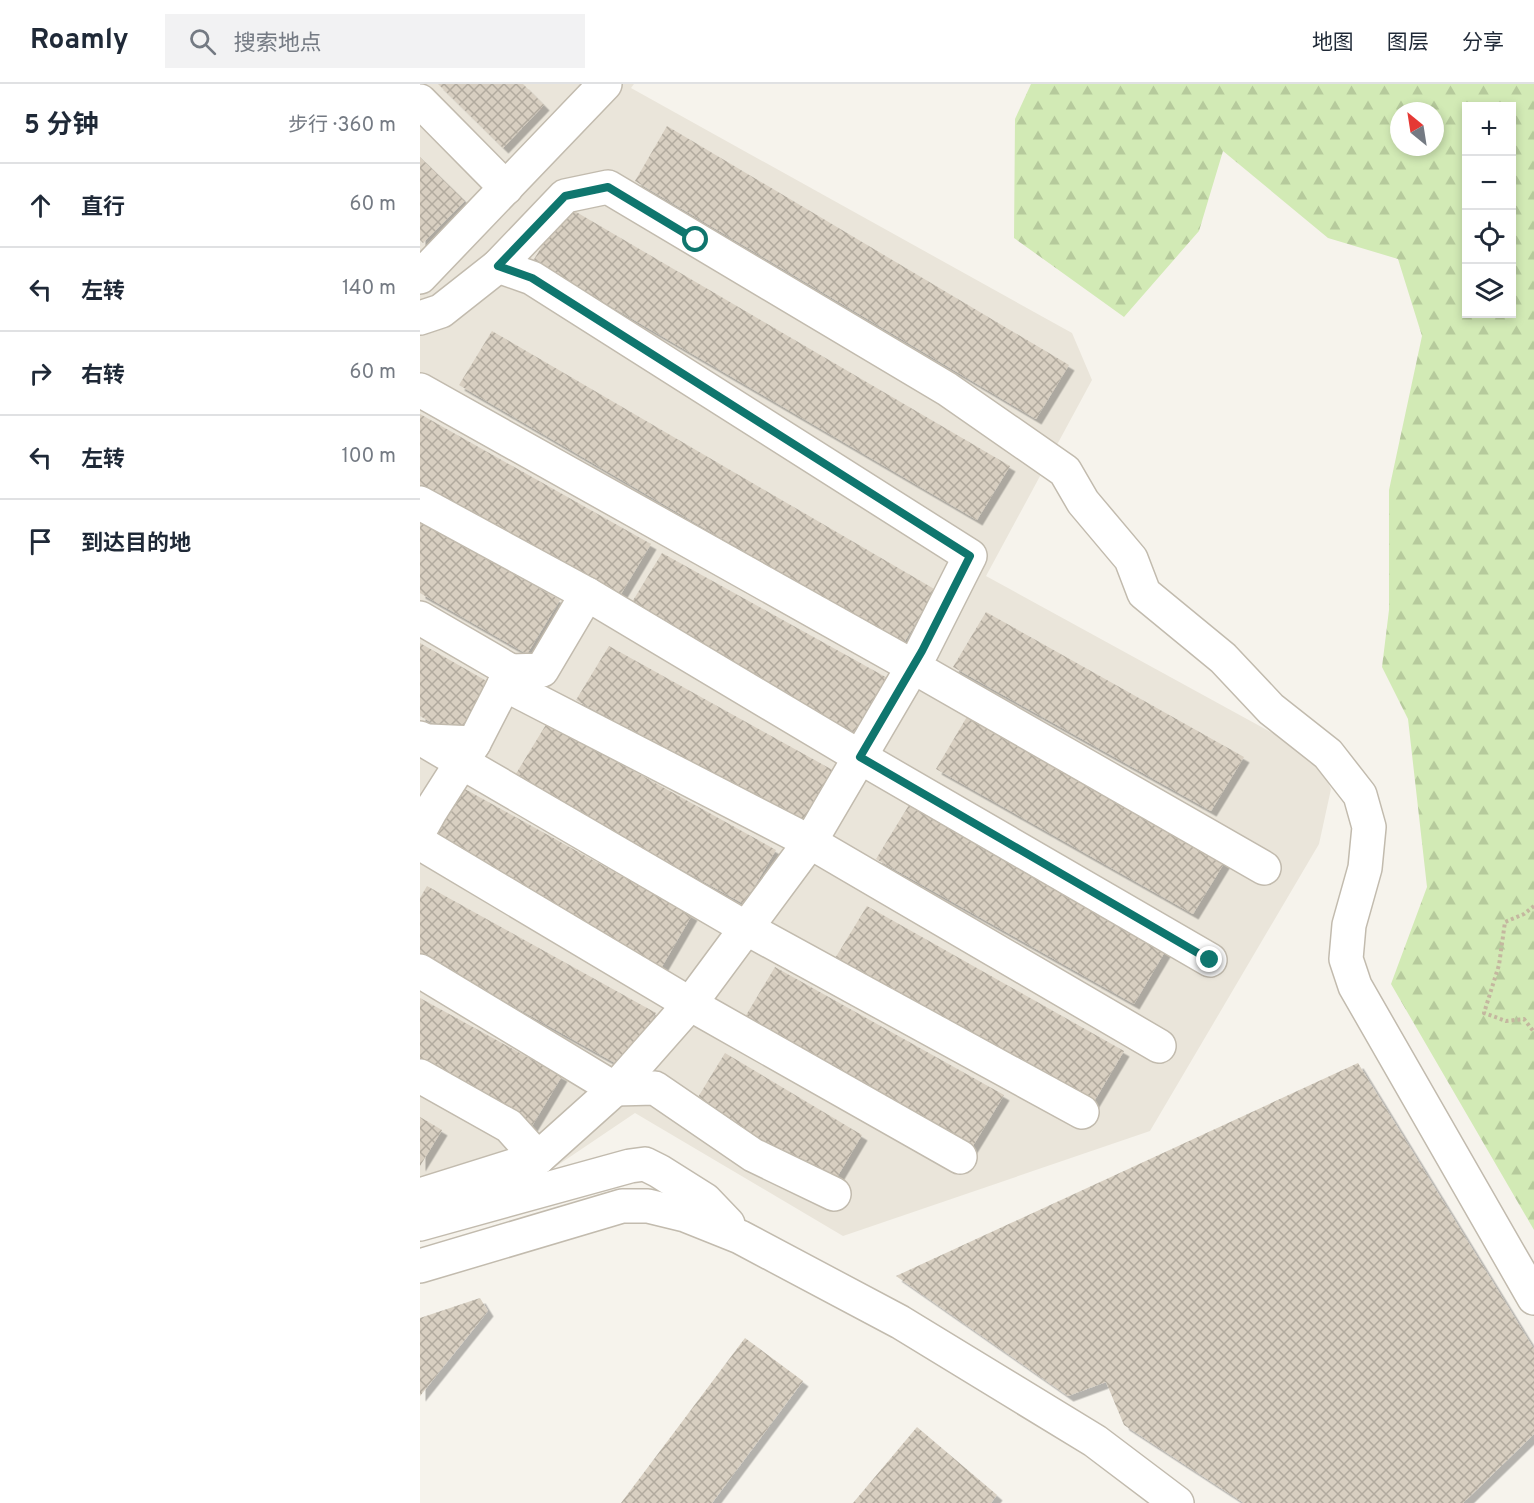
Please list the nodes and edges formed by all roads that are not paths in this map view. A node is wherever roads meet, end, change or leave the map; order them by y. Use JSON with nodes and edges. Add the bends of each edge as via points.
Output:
{"nodes":[{"id":1,"x":603,"y":85,"type":"edge"},
{"id":2,"x":420,"y":101,"type":"edge"},
{"id":3,"x":506,"y":188,"type":"junction"},
{"id":4,"x":498,"y":266,"type":"junction"},
{"id":5,"x":421,"y":275,"type":"edge"},
{"id":6,"x":420,"y":318,"type":"edge"},
{"id":7,"x":420,"y":390,"type":"edge"},
{"id":8,"x":420,"y":503,"type":"edge"},
{"id":9,"x":587,"y":594,"type":"junction"},
{"id":10,"x":420,"y":618,"type":"edge"},
{"id":11,"x":912,"y":666,"type":"junction"},
{"id":12,"x":507,"y":677,"type":"junction"},
{"id":13,"x":422,"y":743,"type":"edge"},
{"id":14,"x":468,"y":753,"type":"junction"},
{"id":15,"x":860,"y":757,"type":"junction"},
{"id":16,"x":420,"y":830,"type":"edge"},
{"id":17,"x":810,"y":842,"type":"junction"},
{"id":18,"x":420,"y":843,"type":"edge"},
{"id":19,"x":1264,"y":868,"type":"dead end"},
{"id":20,"x":746,"y":928,"type":"junction"},
{"id":21,"x":1210,"y":960,"type":"dead end"},
{"id":22,"x":420,"y":971,"type":"edge"},
{"id":23,"x":690,"y":1004,"type":"junction"},
{"id":24,"x":1159,"y":1046,"type":"dead end"},
{"id":25,"x":420,"y":1077,"type":"edge"},
{"id":26,"x":615,"y":1089,"type":"junction"},
{"id":27,"x":1082,"y":1112,"type":"dead end"},
{"id":28,"x":960,"y":1157,"type":"dead end"},
{"id":29,"x":538,"y":1158,"type":"junction"},
{"id":30,"x":834,"y":1194,"type":"dead end"},
{"id":31,"x":420,"y":1195,"type":"edge"},
{"id":32,"x":420,"y":1224,"type":"edge"},
{"id":33,"x":740,"y":1237,"type":"junction"},
{"id":34,"x":420,"y":1266,"type":"edge"},
{"id":35,"x":1534,"y":1298,"type":"edge"},
{"id":36,"x":1177,"y":1503,"type":"edge"}],
"edges":[{"from":1,"to":3,"type":"street"},
{"from":2,"to":3,"type":"street"},
{"from":3,"to":5,"type":"street"},
{"from":4,"to":6,"type":"street","via":[[441,311]]},
{"from":4,"to":11,"type":"street","via":[[532,278],[970,556]]},
{"from":4,"to":35,"type":"street","via":[[565,196],[608,187],[947,389],[1065,471],[1083,502],[1131,559],[1144,593],[1222,658],[1271,709],[1328,754],[1359,795],[1370,828],[1365,868],[1349,925],[1346,958],[1355,986]]},
{"from":7,"to":11,"type":"street"},
{"from":8,"to":9,"type":"street"},
{"from":9,"to":12,"type":"street","via":[[542,670]]},
{"from":9,"to":15,"type":"street"},
{"from":10,"to":12,"type":"street"},
{"from":11,"to":15,"type":"street"},
{"from":11,"to":19,"type":"street"},
{"from":12,"to":14,"type":"street"},
{"from":12,"to":17,"type":"street"},
{"from":13,"to":14,"type":"street"},
{"from":14,"to":16,"type":"street"},
{"from":14,"to":20,"type":"street"},
{"from":15,"to":17,"type":"street"},
{"from":15,"to":21,"type":"street"},
{"from":17,"to":20,"type":"street"},
{"from":17,"to":24,"type":"street"},
{"from":18,"to":23,"type":"street"},
{"from":20,"to":23,"type":"street"},
{"from":20,"to":27,"type":"street"},
{"from":22,"to":26,"type":"street"},
{"from":23,"to":26,"type":"street"},
{"from":23,"to":28,"type":"street"},
{"from":25,"to":29,"type":"street","via":[[509,1126]]},
{"from":26,"to":29,"type":"street"},
{"from":26,"to":30,"type":"street","via":[[655,1088],[753,1155]]},
{"from":29,"to":31,"type":"street"},
{"from":32,"to":33,"type":"street","via":[[645,1164],[705,1200]]},
{"from":33,"to":34,"type":"street","via":[[685,1215],[648,1206],[622,1206]]},
{"from":33,"to":36,"type":"street","via":[[900,1322],[1095,1441]]}]}
